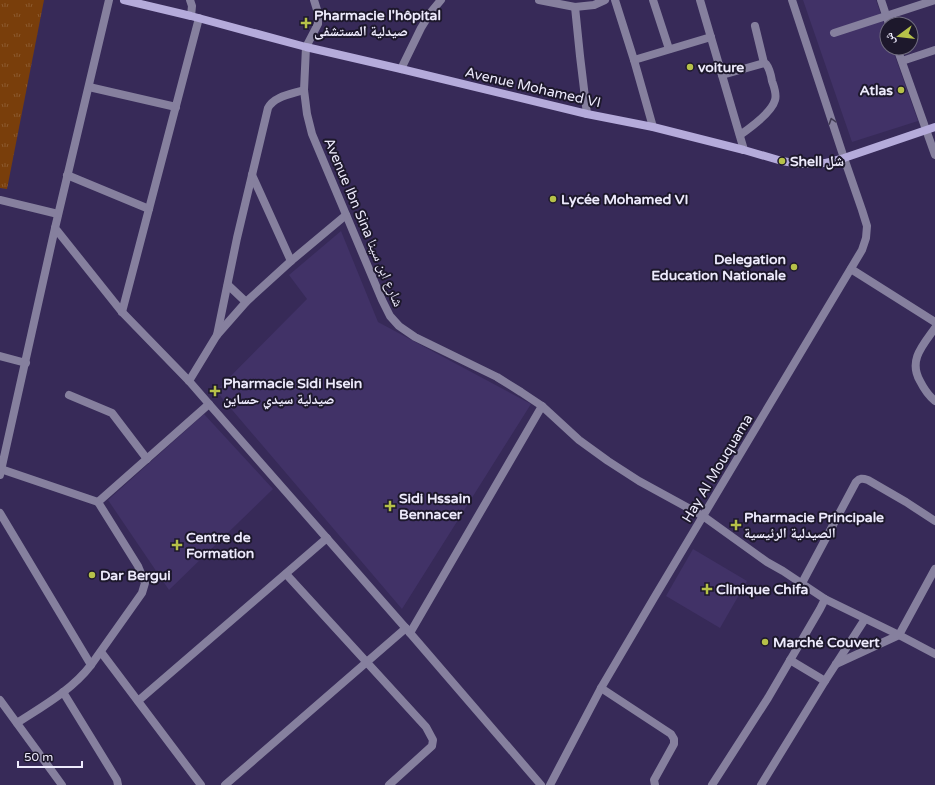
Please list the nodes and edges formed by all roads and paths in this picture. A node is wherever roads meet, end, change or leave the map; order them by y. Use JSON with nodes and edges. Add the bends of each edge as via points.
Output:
{"nodes":[{"id":1,"x":109,"y":0,"type":"edge"},
{"id":2,"x":124,"y":0,"type":"edge"},
{"id":3,"x":190,"y":0,"type":"edge"},
{"id":4,"x":314,"y":0,"type":"edge"},
{"id":5,"x":322,"y":0,"type":"edge"},
{"id":6,"x":441,"y":0,"type":"edge"},
{"id":7,"x":539,"y":0,"type":"edge"},
{"id":8,"x":605,"y":0,"type":"edge"},
{"id":9,"x":615,"y":0,"type":"edge"},
{"id":10,"x":654,"y":0,"type":"edge"},
{"id":11,"x":700,"y":0,"type":"edge"},
{"id":12,"x":792,"y":0,"type":"edge"},
{"id":13,"x":880,"y":0,"type":"edge"},
{"id":14,"x":935,"y":0,"type":"edge"},
{"id":15,"x":575,"y":7,"type":"junction"},
{"id":16,"x":318,"y":13,"type":"junction"},
{"id":17,"x":886,"y":16,"type":"edge"},
{"id":18,"x":897,"y":16,"type":"edge"},
{"id":19,"x":195,"y":17,"type":"junction"},
{"id":20,"x":879,"y":22,"type":"edge"},
{"id":21,"x":755,"y":26,"type":"dead end"},
{"id":22,"x":834,"y":33,"type":"dead end"},
{"id":23,"x":711,"y":37,"type":"junction"},
{"id":24,"x":306,"y":47,"type":"junction"},
{"id":25,"x":669,"y":49,"type":"junction"},
{"id":26,"x":935,"y":50,"type":"edge"},
{"id":27,"x":900,"y":56,"type":"edge"},
{"id":28,"x":634,"y":60,"type":"junction"},
{"id":29,"x":902,"y":60,"type":"junction"},
{"id":30,"x":764,"y":63,"type":"junction"},
{"id":31,"x":401,"y":69,"type":"junction"},
{"id":32,"x":722,"y":75,"type":"junction"},
{"id":33,"x":89,"y":87,"type":"junction"},
{"id":34,"x":304,"y":90,"type":"junction"},
{"id":35,"x":176,"y":107,"type":"junction"},
{"id":36,"x":587,"y":114,"type":"junction"},
{"id":37,"x":653,"y":127,"type":"junction"},
{"id":38,"x":935,"y":127,"type":"edge"},
{"id":39,"x":926,"y":130,"type":"junction"},
{"id":40,"x":740,"y":135,"type":"junction"},
{"id":41,"x":744,"y":150,"type":"junction"},
{"id":42,"x":935,"y":155,"type":"edge"},
{"id":43,"x":844,"y":158,"type":"junction"},
{"id":44,"x":252,"y":175,"type":"junction"},
{"id":45,"x":67,"y":176,"type":"junction"},
{"id":46,"x":0,"y":200,"type":"edge"},
{"id":47,"x":149,"y":209,"type":"junction"},
{"id":48,"x":58,"y":214,"type":"junction"},
{"id":49,"x":346,"y":215,"type":"junction"},
{"id":50,"x":55,"y":228,"type":"junction"},
{"id":51,"x":291,"y":261,"type":"junction"},
{"id":52,"x":851,"y":269,"type":"junction"},
{"id":53,"x":228,"y":285,"type":"junction"},
{"id":54,"x":246,"y":302,"type":"junction"},
{"id":55,"x":122,"y":312,"type":"junction"},
{"id":56,"x":935,"y":322,"type":"edge"},
{"id":57,"x":935,"y":328,"type":"edge"},
{"id":58,"x":217,"y":335,"type":"junction"},
{"id":59,"x":0,"y":356,"type":"edge"},
{"id":60,"x":26,"y":363,"type":"junction"},
{"id":61,"x":189,"y":381,"type":"junction"},
{"id":62,"x":69,"y":395,"type":"dead end"},
{"id":63,"x":935,"y":401,"type":"edge"},
{"id":64,"x":209,"y":404,"type":"junction"},
{"id":65,"x":542,"y":406,"type":"junction"},
{"id":66,"x":147,"y":459,"type":"junction"},
{"id":67,"x":1,"y":472,"type":"edge"},
{"id":68,"x":98,"y":502,"type":"junction"},
{"id":69,"x":0,"y":513,"type":"edge"},
{"id":70,"x":703,"y":516,"type":"junction"},
{"id":71,"x":935,"y":521,"type":"edge"},
{"id":72,"x":327,"y":538,"type":"junction"},
{"id":73,"x":935,"y":569,"type":"edge"},
{"id":74,"x":286,"y":574,"type":"junction"},
{"id":75,"x":802,"y":583,"type":"junction"},
{"id":76,"x":825,"y":599,"type":"junction"},
{"id":77,"x":865,"y":619,"type":"junction"},
{"id":78,"x":408,"y":630,"type":"junction"},
{"id":79,"x":899,"y":635,"type":"junction"},
{"id":80,"x":101,"y":652,"type":"junction"},
{"id":81,"x":935,"y":654,"type":"edge"},
{"id":82,"x":790,"y":660,"type":"junction"},
{"id":83,"x":367,"y":662,"type":"junction"},
{"id":84,"x":836,"y":664,"type":"junction"},
{"id":85,"x":92,"y":665,"type":"junction"},
{"id":86,"x":825,"y":681,"type":"junction"},
{"id":87,"x":601,"y":688,"type":"junction"},
{"id":88,"x":63,"y":692,"type":"junction"},
{"id":89,"x":0,"y":700,"type":"edge"},
{"id":90,"x":138,"y":701,"type":"junction"},
{"id":91,"x":17,"y":723,"type":"junction"},
{"id":92,"x":62,"y":785,"type":"edge"},
{"id":93,"x":118,"y":785,"type":"edge"},
{"id":94,"x":201,"y":785,"type":"edge"},
{"id":95,"x":225,"y":785,"type":"edge"},
{"id":96,"x":389,"y":785,"type":"edge"},
{"id":97,"x":540,"y":785,"type":"edge"},
{"id":98,"x":550,"y":785,"type":"edge"},
{"id":99,"x":655,"y":785,"type":"edge"},
{"id":100,"x":712,"y":785,"type":"edge"},
{"id":101,"x":761,"y":785,"type":"edge"}],
"edges":[{"from":1,"to":33,"type":"street"},
{"from":2,"to":19,"type":"main road","name":"Avenue Mohamed VI"},
{"from":3,"to":19,"type":"street"},
{"from":4,"to":16,"type":"street"},
{"from":5,"to":16,"type":"street"},
{"from":6,"to":31,"type":"street","via":[[421,28]]},
{"from":7,"to":15,"type":"street"},
{"from":8,"to":15,"type":"street","via":[[594,5]]},
{"from":9,"to":28,"type":"street"},
{"from":10,"to":25,"type":"street"},
{"from":11,"to":23,"type":"street"},
{"from":43,"to":12,"type":"street","name":"Hay Al Mouquama","one_way":true},
{"from":13,"to":17,"type":"street"},
{"from":14,"to":18,"type":"street"},
{"from":15,"to":36,"type":"street"},
{"from":16,"to":24,"type":"street","via":[[318,24]]},
{"from":19,"to":24,"type":"main road","name":"Avenue Mohamed VI"},
{"from":19,"to":35,"type":"street"},
{"from":20,"to":22,"type":"street"},
{"from":21,"to":30,"type":"street"},
{"from":23,"to":25,"type":"street"},
{"from":23,"to":32,"type":"street"},
{"from":24,"to":31,"type":"main road","name":"Avenue Mohamed VI"},
{"from":24,"to":34,"type":"street","name":"Avenue Ibn Sina شارع ابن سينا"},
{"from":25,"to":28,"type":"street"},
{"from":26,"to":29,"type":"street"},
{"from":27,"to":29,"type":"street"},
{"from":28,"to":37,"type":"street"},
{"from":29,"to":39,"type":"street"},
{"from":30,"to":32,"type":"street"},
{"from":30,"to":40,"type":"street","via":[[769,68],[776,94],[775,100],[759,121]]},
{"from":31,"to":36,"type":"main road","name":"Avenue Mohamed VI"},
{"from":32,"to":40,"type":"street"},
{"from":33,"to":35,"type":"street"},
{"from":33,"to":45,"type":"street"},
{"from":34,"to":44,"type":"street","via":[[270,103]]},
{"from":34,"to":49,"type":"street","name":"Avenue Ibn Sina شارع ابن سينا","via":[[312,134]]},
{"from":35,"to":47,"type":"street"},
{"from":36,"to":37,"type":"main road","name":"Avenue Mohamed VI"},
{"from":37,"to":41,"type":"main road","name":"Avenue Mohamed VI"},
{"from":38,"to":39,"type":"main road","name":"Avenue Mohamed VI"},
{"from":39,"to":42,"type":"street"},
{"from":39,"to":43,"type":"main road","name":"Avenue Mohamed VI"},
{"from":40,"to":41,"type":"street"},
{"from":41,"to":43,"type":"main road","name":"Avenue Mohamed VI","via":[[800,164],[825,163]]},
{"from":43,"to":52,"type":"street","name":"Hay Al Mouquama","via":[[867,226],[862,250]]},
{"from":44,"to":51,"type":"street"},
{"from":44,"to":53,"type":"street"},
{"from":45,"to":47,"type":"street"},
{"from":45,"to":48,"type":"street"},
{"from":46,"to":48,"type":"street"},
{"from":47,"to":55,"type":"street"},
{"from":48,"to":50,"type":"street"},
{"from":49,"to":51,"type":"street"},
{"from":49,"to":65,"type":"street","name":"Avenue Ibn Sina شارع ابن سينا","via":[[382,300],[390,316],[399,326],[415,337],[497,378]]},
{"from":50,"to":55,"type":"street"},
{"from":50,"to":60,"type":"street"},
{"from":51,"to":54,"type":"street"},
{"from":52,"to":56,"type":"street"},
{"from":52,"to":70,"type":"street","name":"Hay Al Mouquama"},
{"from":53,"to":54,"type":"street"},
{"from":53,"to":58,"type":"street"},
{"from":54,"to":58,"type":"street"},
{"from":55,"to":61,"type":"street"},
{"from":57,"to":63,"type":"street","via":[[922,346],[915,364],[916,375],[922,387]]},
{"from":58,"to":61,"type":"street"},
{"from":59,"to":60,"type":"street"},
{"from":60,"to":67,"type":"street"},
{"from":61,"to":64,"type":"street"},
{"from":62,"to":66,"type":"street","via":[[112,413]]},
{"from":64,"to":66,"type":"street"},
{"from":64,"to":72,"type":"street"},
{"from":65,"to":70,"type":"street","name":"Avenue Ibn Sina شارع ابن سينا","via":[[579,440],[608,461]]},
{"from":65,"to":78,"type":"street"},
{"from":66,"to":68,"type":"street"},
{"from":67,"to":68,"type":"street"},
{"from":68,"to":80,"type":"street","via":[[138,566],[145,583],[142,593]]},
{"from":69,"to":85,"type":"street"},
{"from":70,"to":75,"type":"street","name":"Avenue Ibn Sina شارع ابن سينا","via":[[767,562]]},
{"from":70,"to":87,"type":"street","name":"Hay Al Mouquama"},
{"from":71,"to":75,"type":"street","via":[[868,480],[859,479]]},
{"from":72,"to":74,"type":"street"},
{"from":72,"to":78,"type":"street"},
{"from":73,"to":79,"type":"street"},
{"from":74,"to":83,"type":"street"},
{"from":74,"to":90,"type":"street"},
{"from":75,"to":76,"type":"street","name":"Avenue Ibn Sina شارع ابن سينا"},
{"from":76,"to":77,"type":"street","name":"Avenue Ibn Sina شارع ابن سينا"},
{"from":76,"to":82,"type":"street"},
{"from":77,"to":79,"type":"street","name":"Avenue Ibn Sina شارع ابن سينا"},
{"from":77,"to":84,"type":"street"},
{"from":78,"to":83,"type":"street"},
{"from":78,"to":97,"type":"street"},
{"from":79,"to":81,"type":"street","name":"Avenue Ibn Sina شارع ابن سينا"},
{"from":79,"to":84,"type":"street"},
{"from":80,"to":85,"type":"street"},
{"from":80,"to":90,"type":"street"},
{"from":82,"to":86,"type":"street"},
{"from":82,"to":100,"type":"street"},
{"from":83,"to":95,"type":"street"},
{"from":83,"to":96,"type":"street","via":[[426,727],[433,740],[432,746]]},
{"from":84,"to":86,"type":"street"},
{"from":85,"to":88,"type":"street"},
{"from":86,"to":101,"type":"street"},
{"from":87,"to":98,"type":"street","name":"Hay Al Mouquama"},
{"from":87,"to":99,"type":"street","via":[[671,734],[674,739],[674,744],[654,780]]},
{"from":88,"to":91,"type":"street"},
{"from":88,"to":93,"type":"street","via":[[118,780]]},
{"from":89,"to":91,"type":"street"},
{"from":90,"to":94,"type":"street"},
{"from":91,"to":92,"type":"street"}]}
